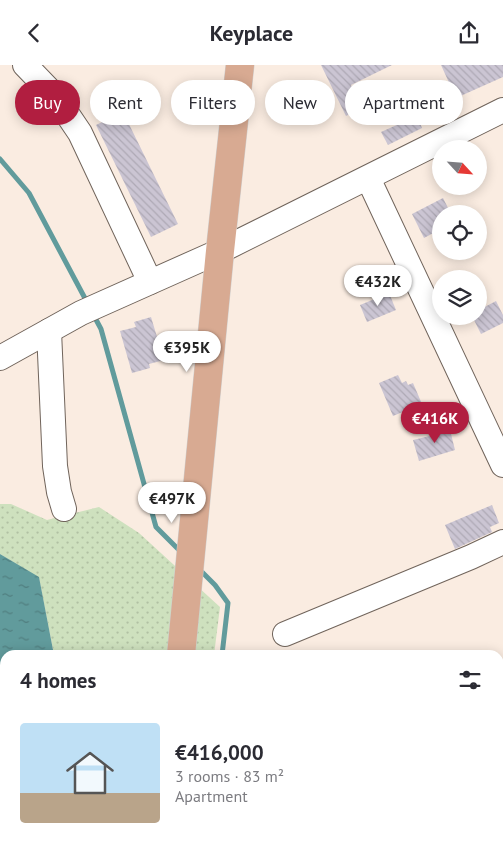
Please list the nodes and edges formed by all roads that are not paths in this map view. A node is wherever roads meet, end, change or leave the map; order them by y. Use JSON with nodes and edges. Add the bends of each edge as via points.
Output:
{"nodes":[{"id":1,"x":25,"y":65,"type":"edge"},
{"id":2,"x":240,"y":65,"type":"edge"},
{"id":3,"x":503,"y":110,"type":"edge"},
{"id":4,"x":368,"y":178,"type":"junction"},
{"id":5,"x":220,"y":251,"type":"junction"},
{"id":6,"x":150,"y":282,"type":"junction"},
{"id":7,"x":49,"y":331,"type":"junction"},
{"id":8,"x":0,"y":358,"type":"edge"},
{"id":9,"x":503,"y":465,"type":"edge"},
{"id":10,"x":64,"y":509,"type":"dead end"},
{"id":11,"x":503,"y":542,"type":"edge"},
{"id":12,"x":285,"y":634,"type":"dead end"},
{"id":13,"x":181,"y":650,"type":"edge"}],
"edges":[{"from":1,"to":6,"type":"street","via":[[55,96],[80,133]]},
{"from":2,"to":5,"type":"main road"},
{"from":3,"to":4,"type":"street"},
{"from":4,"to":5,"type":"street"},
{"from":4,"to":9,"type":"street"},
{"from":5,"to":6,"type":"street"},
{"from":5,"to":13,"type":"main road"},
{"from":6,"to":7,"type":"street"},
{"from":7,"to":8,"type":"street"},
{"from":7,"to":10,"type":"street","via":[[55,467]]},
{"from":11,"to":12,"type":"street"}]}
